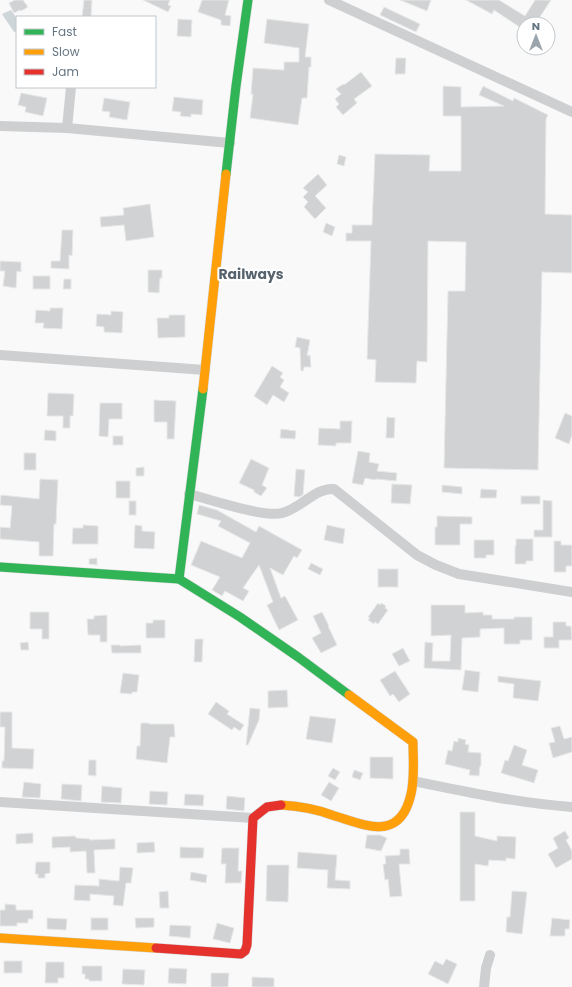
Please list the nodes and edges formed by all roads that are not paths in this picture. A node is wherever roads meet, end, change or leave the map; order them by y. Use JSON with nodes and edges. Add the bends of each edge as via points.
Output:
{"nodes":[{"id":1,"x":248,"y":0,"type":"edge"},
{"id":2,"x":329,"y":0,"type":"edge"},
{"id":3,"x":70,"y":88,"type":"edge"},
{"id":4,"x":572,"y":112,"type":"edge"},
{"id":5,"x":0,"y":126,"type":"edge"},
{"id":6,"x":67,"y":128,"type":"junction"},
{"id":7,"x":230,"y":143,"type":"junction"},
{"id":8,"x":0,"y":355,"type":"edge"},
{"id":9,"x":205,"y":370,"type":"junction"},
{"id":10,"x":189,"y":494,"type":"junction"},
{"id":11,"x":0,"y":568,"type":"edge"},
{"id":12,"x":179,"y":579,"type":"junction"},
{"id":13,"x":572,"y":592,"type":"edge"},
{"id":14,"x":413,"y":781,"type":"junction"},
{"id":15,"x":0,"y":802,"type":"edge"},
{"id":16,"x":572,"y":807,"type":"edge"},
{"id":17,"x":253,"y":818,"type":"junction"},
{"id":18,"x":0,"y":938,"type":"edge"},
{"id":19,"x":490,"y":955,"type":"dead end"},
{"id":20,"x":484,"y":987,"type":"edge"}],
"edges":[{"from":1,"to":7,"type":"street"},
{"from":2,"to":4,"type":"street"},
{"from":3,"to":6,"type":"street"},
{"from":5,"to":6,"type":"street"},
{"from":6,"to":7,"type":"street"},
{"from":7,"to":9,"type":"street"},
{"from":8,"to":9,"type":"street"},
{"from":9,"to":10,"type":"street"},
{"from":10,"to":12,"type":"street"},
{"from":10,"to":13,"type":"street","via":[[265,514],[281,514],[294,509],[322,490],[334,489],[418,555],[436,565],[459,574]]},
{"from":11,"to":12,"type":"street"},
{"from":12,"to":14,"type":"street","via":[[298,657],[413,742]]},
{"from":14,"to":16,"type":"street","via":[[533,804]]},
{"from":14,"to":17,"type":"street","via":[[405,811],[399,819],[384,826],[368,826],[299,807],[272,805],[263,808]]},
{"from":15,"to":17,"type":"street"},
{"from":17,"to":18,"type":"street","via":[[247,945],[241,954]]},
{"from":19,"to":20,"type":"street"}]}
